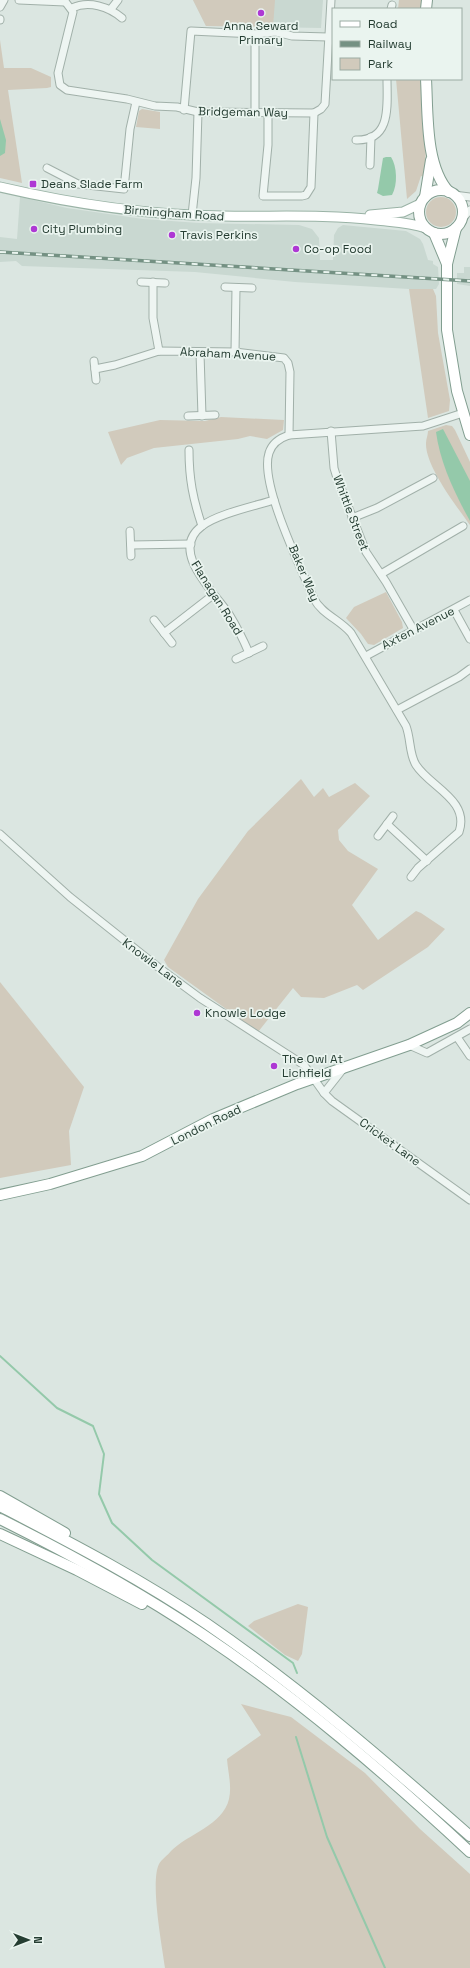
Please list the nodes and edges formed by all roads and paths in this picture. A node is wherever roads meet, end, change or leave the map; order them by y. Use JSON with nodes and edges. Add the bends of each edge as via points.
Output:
{"nodes":[{"id":1,"x":4,"y":0,"type":"edge"},
{"id":2,"x":19,"y":0,"type":"edge"},
{"id":3,"x":118,"y":0,"type":"edge"},
{"id":4,"x":331,"y":0,"type":"edge"},
{"id":5,"x":64,"y":1,"type":"edge"},
{"id":6,"x":0,"y":7,"type":"edge"},
{"id":7,"x":111,"y":9,"type":"junction"},
{"id":8,"x":73,"y":10,"type":"junction"},
{"id":9,"x":122,"y":18,"type":"dead end"},
{"id":10,"x":255,"y":34,"type":"junction"},
{"id":11,"x":329,"y":38,"type":"edge"},
{"id":12,"x":387,"y":80,"type":"edge"},
{"id":13,"x":426,"y":80,"type":"edge"},
{"id":14,"x":136,"y":102,"type":"junction"},
{"id":15,"x":184,"y":110,"type":"junction"},
{"id":16,"x":198,"y":112,"type":"junction"},
{"id":17,"x":255,"y":112,"type":"junction"},
{"id":18,"x":268,"y":112,"type":"junction"},
{"id":19,"x":314,"y":113,"type":"junction"},
{"id":20,"x":371,"y":137,"type":"junction"},
{"id":21,"x":356,"y":140,"type":"dead end"},
{"id":22,"x":432,"y":154,"type":"junction"},
{"id":23,"x":370,"y":165,"type":"dead end"},
{"id":24,"x":47,"y":168,"type":"dead end"},
{"id":25,"x":0,"y":187,"type":"edge"},
{"id":26,"x":452,"y":193,"type":"junction"},
{"id":27,"x":470,"y":197,"type":"edge"},
{"id":28,"x":423,"y":201,"type":"junction"},
{"id":29,"x":470,"y":210,"type":"edge"},
{"id":30,"x":192,"y":215,"type":"junction"},
{"id":31,"x":351,"y":217,"type":"junction"},
{"id":32,"x":462,"y":219,"type":"junction"},
{"id":33,"x":456,"y":228,"type":"junction"},
{"id":34,"x":430,"y":231,"type":"junction"},
{"id":35,"x":447,"y":264,"type":"junction"},
{"id":36,"x":141,"y":282,"type":"dead end"},
{"id":37,"x":153,"y":282,"type":"junction"},
{"id":38,"x":166,"y":283,"type":"dead end"},
{"id":39,"x":225,"y":288,"type":"dead end"},
{"id":40,"x":236,"y":288,"type":"junction"},
{"id":41,"x":252,"y":288,"type":"dead end"},
{"id":42,"x":159,"y":351,"type":"junction"},
{"id":43,"x":235,"y":352,"type":"junction"},
{"id":44,"x":200,"y":353,"type":"junction"},
{"id":45,"x":94,"y":360,"type":"dead end"},
{"id":46,"x":95,"y":370,"type":"junction"},
{"id":47,"x":96,"y":380,"type":"dead end"},
{"id":48,"x":463,"y":413,"type":"junction"},
{"id":49,"x":215,"y":415,"type":"dead end"},
{"id":50,"x":188,"y":416,"type":"dead end"},
{"id":51,"x":202,"y":416,"type":"junction"},
{"id":52,"x":331,"y":431,"type":"junction"},
{"id":53,"x":289,"y":435,"type":"junction"},
{"id":54,"x":470,"y":435,"type":"edge"},
{"id":55,"x":189,"y":450,"type":"dead end"},
{"id":56,"x":433,"y":478,"type":"dead end"},
{"id":57,"x":274,"y":500,"type":"junction"},
{"id":58,"x":352,"y":518,"type":"junction"},
{"id":59,"x":202,"y":526,"type":"junction"},
{"id":60,"x":463,"y":526,"type":"dead end"},
{"id":61,"x":130,"y":531,"type":"dead end"},
{"id":62,"x":191,"y":544,"type":"junction"},
{"id":63,"x":131,"y":545,"type":"junction"},
{"id":64,"x":131,"y":556,"type":"dead end"},
{"id":65,"x":381,"y":574,"type":"junction"},
{"id":66,"x":213,"y":595,"type":"junction"},
{"id":67,"x":470,"y":600,"type":"edge"},
{"id":68,"x":454,"y":610,"type":"junction"},
{"id":69,"x":154,"y":620,"type":"dead end"},
{"id":70,"x":413,"y":630,"type":"junction"},
{"id":71,"x":164,"y":633,"type":"junction"},
{"id":72,"x":470,"y":639,"type":"edge"},
{"id":73,"x":172,"y":643,"type":"dead end"},
{"id":74,"x":263,"y":646,"type":"dead end"},
{"id":75,"x":249,"y":653,"type":"junction"},
{"id":76,"x":366,"y":656,"type":"junction"},
{"id":77,"x":236,"y":659,"type":"dead end"},
{"id":78,"x":470,"y":669,"type":"edge"},
{"id":79,"x":397,"y":710,"type":"junction"},
{"id":80,"x":393,"y":816,"type":"dead end"},
{"id":81,"x":387,"y":824,"type":"junction"},
{"id":82,"x":462,"y":824,"type":"junction"},
{"id":83,"x":470,"y":825,"type":"edge"},
{"id":84,"x":0,"y":834,"type":"edge"},
{"id":85,"x":378,"y":836,"type":"dead end"},
{"id":86,"x":427,"y":861,"type":"junction"},
{"id":87,"x":411,"y":877,"type":"dead end"},
{"id":88,"x":470,"y":1013,"type":"edge"},
{"id":89,"x":470,"y":1029,"type":"edge"},
{"id":90,"x":457,"y":1037,"type":"junction"},
{"id":91,"x":409,"y":1045,"type":"junction"},
{"id":92,"x":470,"y":1056,"type":"edge"},
{"id":93,"x":343,"y":1069,"type":"junction"},
{"id":94,"x":315,"y":1078,"type":"junction"},
{"id":95,"x":324,"y":1093,"type":"junction"},
{"id":96,"x":0,"y":1195,"type":"edge"},
{"id":97,"x":470,"y":1200,"type":"edge"},
{"id":98,"x":0,"y":1496,"type":"edge"},
{"id":99,"x":0,"y":1506,"type":"edge"},
{"id":100,"x":0,"y":1519,"type":"edge"},
{"id":101,"x":0,"y":1534,"type":"edge"},
{"id":102,"x":104,"y":1561,"type":"junction"},
{"id":103,"x":271,"y":1684,"type":"junction"},
{"id":104,"x":470,"y":1836,"type":"edge"},
{"id":105,"x":470,"y":1852,"type":"edge"}],
"edges":[{"from":1,"to":6,"type":"street"},
{"from":2,"to":5,"type":"street"},
{"from":3,"to":7,"type":"street"},
{"from":4,"to":11,"type":"street"},
{"from":5,"to":8,"type":"street"},
{"from":7,"to":8,"type":"street","via":[[89,4],[78,5]]},
{"from":7,"to":9,"type":"street"},
{"from":8,"to":14,"type":"street","name":"Bridgeman Way","via":[[58,73],[60,85],[71,91]]},
{"from":10,"to":11,"type":"street","via":[[276,32],[292,36]]},
{"from":10,"to":15,"type":"street","via":[[191,31]]},
{"from":10,"to":17,"type":"street"},
{"from":11,"to":19,"type":"street","via":[[325,104]]},
{"from":12,"to":20,"type":"street","via":[[386,123]]},
{"from":13,"to":22,"type":"highway"},
{"from":14,"to":15,"type":"street","name":"Bridgeman Way"},
{"from":14,"to":24,"type":"street","via":[[130,129],[124,189],[78,184]]},
{"from":15,"to":16,"type":"street","name":"Bridgeman Way"},
{"from":16,"to":17,"type":"street","name":"Bridgeman Way"},
{"from":16,"to":30,"type":"street"},
{"from":17,"to":18,"type":"street","name":"Bridgeman Way"},
{"from":18,"to":19,"type":"street","name":"Bridgeman Way"},
{"from":18,"to":19,"type":"street","via":[[263,196],[302,196],[311,188]]},
{"from":20,"to":21,"type":"street"},
{"from":20,"to":23,"type":"street"},
{"from":22,"to":26,"type":"highway","via":[[439,178]]},
{"from":22,"to":28,"type":"highway"},
{"from":25,"to":30,"type":"main road","name":"Birmingham Road","via":[[84,205]]},
{"from":26,"to":27,"type":"street"},
{"from":26,"to":28,"type":"highway","via":[[436,191]]},
{"from":26,"to":32,"type":"highway","via":[[460,201]]},
{"from":28,"to":31,"type":"main road","name":"Birmingham Road","via":[[403,212]]},
{"from":28,"to":34,"type":"highway","via":[[419,214],[422,223]]},
{"from":29,"to":32,"type":"street"},
{"from":30,"to":31,"type":"main road","name":"Birmingham Road"},
{"from":31,"to":34,"type":"main road","name":"Birmingham Road","via":[[405,222]]},
{"from":32,"to":33,"type":"highway"},
{"from":33,"to":34,"type":"highway","via":[[446,234]]},
{"from":33,"to":35,"type":"highway"},
{"from":34,"to":35,"type":"highway"},
{"from":35,"to":48,"type":"highway","via":[[448,343]]},
{"from":36,"to":37,"type":"street"},
{"from":37,"to":38,"type":"street"},
{"from":37,"to":42,"type":"street","via":[[153,318]]},
{"from":39,"to":40,"type":"street"},
{"from":40,"to":41,"type":"street"},
{"from":40,"to":43,"type":"street"},
{"from":42,"to":44,"type":"street","name":"Abraham Avenue"},
{"from":42,"to":46,"type":"street","name":"Abraham Avenue"},
{"from":43,"to":44,"type":"street","name":"Abraham Avenue"},
{"from":43,"to":53,"type":"street","name":"Abraham Avenue","via":[[278,356],[288,363]]},
{"from":44,"to":51,"type":"street"},
{"from":45,"to":46,"type":"street"},
{"from":46,"to":47,"type":"street"},
{"from":48,"to":52,"type":"street","via":[[423,426]]},
{"from":48,"to":54,"type":"highway"},
{"from":49,"to":51,"type":"street"},
{"from":50,"to":51,"type":"street"},
{"from":52,"to":53,"type":"street"},
{"from":52,"to":58,"type":"street","name":"Whittle Street","via":[[334,468]]},
{"from":53,"to":57,"type":"street","name":"Baker Way","via":[[279,440],[269,453],[267,466]]},
{"from":55,"to":59,"type":"street","via":[[190,487]]},
{"from":56,"to":58,"type":"street","via":[[377,508]]},
{"from":57,"to":59,"type":"street","via":[[220,517]]},
{"from":57,"to":76,"type":"street","name":"Baker Way","via":[[314,599],[321,608],[348,629]]},
{"from":58,"to":65,"type":"street","name":"Whittle Street","via":[[366,552]]},
{"from":59,"to":62,"type":"street","name":"Flanagan Road"},
{"from":60,"to":65,"type":"street"},
{"from":61,"to":63,"type":"street"},
{"from":62,"to":63,"type":"street"},
{"from":62,"to":66,"type":"street","name":"Flanagan Road","via":[[190,553],[194,567]]},
{"from":63,"to":64,"type":"street"},
{"from":65,"to":70,"type":"street","name":"Whittle Street"},
{"from":66,"to":71,"type":"street"},
{"from":66,"to":75,"type":"street","name":"Flanagan Road","via":[[231,618]]},
{"from":67,"to":68,"type":"street","name":"Axten Avenue"},
{"from":68,"to":70,"type":"street","name":"Axten Avenue"},
{"from":68,"to":72,"type":"street"},
{"from":69,"to":71,"type":"street"},
{"from":70,"to":76,"type":"street","name":"Axten Avenue"},
{"from":71,"to":73,"type":"street"},
{"from":74,"to":75,"type":"street"},
{"from":75,"to":77,"type":"street"},
{"from":76,"to":79,"type":"street","name":"Baker Way"},
{"from":78,"to":79,"type":"street"},
{"from":79,"to":82,"type":"street","name":"Baker Way","via":[[410,735],[415,764],[420,772],[455,804],[460,811]]},
{"from":80,"to":81,"type":"street"},
{"from":81,"to":85,"type":"street"},
{"from":81,"to":86,"type":"street"},
{"from":82,"to":83,"type":"street"},
{"from":82,"to":86,"type":"street","via":[[459,832]]},
{"from":84,"to":94,"type":"street","name":"Knowle Lane","via":[[114,934],[200,998],[304,1065]]},
{"from":86,"to":87,"type":"street"},
{"from":88,"to":91,"type":"highway","name":"London Road","via":[[457,1023]]},
{"from":89,"to":90,"type":"street"},
{"from":90,"to":91,"type":"street","via":[[427,1053]]},
{"from":90,"to":92,"type":"street"},
{"from":91,"to":93,"type":"highway","name":"London Road"},
{"from":93,"to":94,"type":"highway","name":"London Road"},
{"from":93,"to":95,"type":"street"},
{"from":94,"to":95,"type":"street","name":"Cricket Lane"},
{"from":94,"to":96,"type":"highway","name":"London Road","via":[[214,1119],[142,1156],[50,1184]]},
{"from":95,"to":97,"type":"street","name":"Cricket Lane"},
{"from":98,"to":102,"type":"highway","via":[[64,1532]]},
{"from":99,"to":102,"type":"highway"},
{"from":100,"to":103,"type":"highway","via":[[138,1593],[202,1634]]},
{"from":101,"to":103,"type":"highway","via":[[134,1599]]},
{"from":102,"to":104,"type":"highway","via":[[206,1624],[272,1671],[382,1757]]},
{"from":103,"to":105,"type":"highway","via":[[323,1724]]}]}
